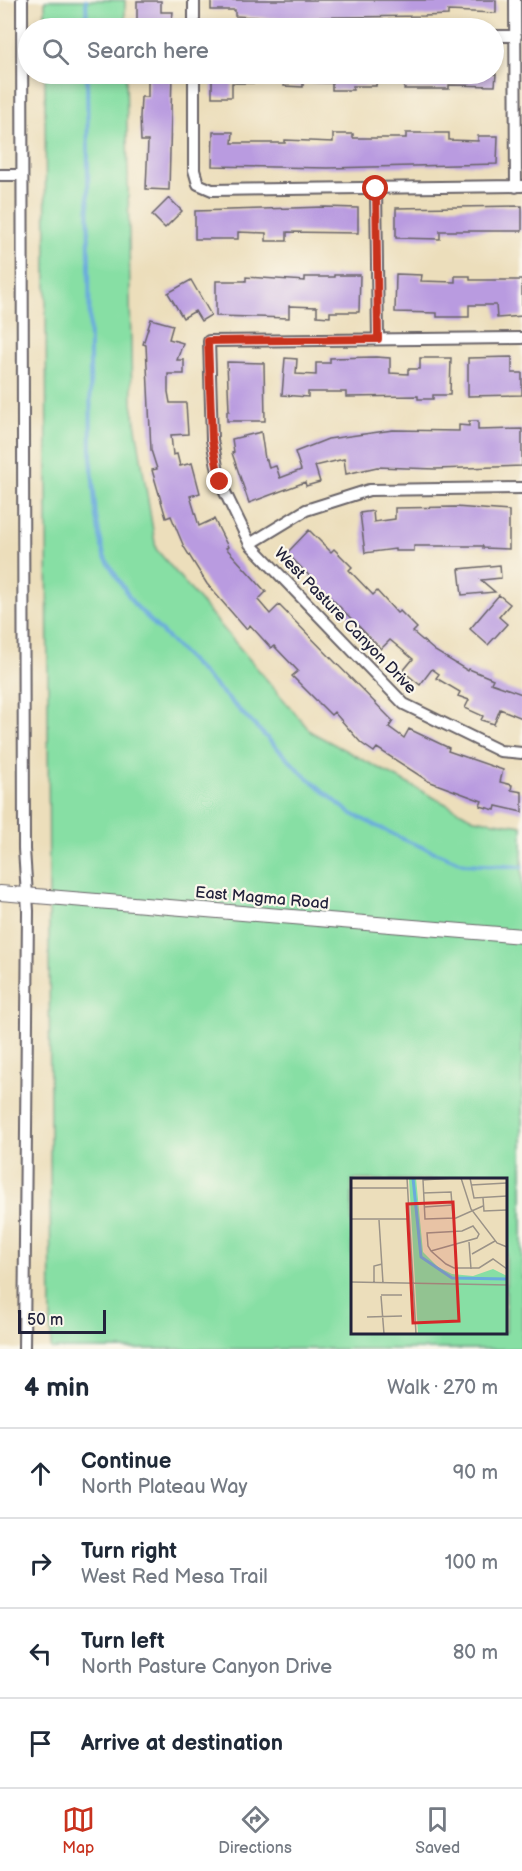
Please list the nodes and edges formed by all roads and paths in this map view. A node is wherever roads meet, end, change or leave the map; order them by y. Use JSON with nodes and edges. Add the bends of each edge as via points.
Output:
{"nodes":[{"id":1,"x":22,"y":0,"type":"edge"},
{"id":2,"x":194,"y":0,"type":"edge"},
{"id":3,"x":515,"y":0,"type":"edge"},
{"id":4,"x":22,"y":18,"type":"edge"},
{"id":5,"x":194,"y":18,"type":"edge"},
{"id":6,"x":504,"y":36,"type":"edge"},
{"id":7,"x":516,"y":36,"type":"junction"},
{"id":8,"x":22,"y":84,"type":"edge"},
{"id":9,"x":194,"y":84,"type":"edge"},
{"id":10,"x":0,"y":175,"type":"edge"},
{"id":11,"x":22,"y":175,"type":"junction"},
{"id":12,"x":519,"y":187,"type":"edge"},
{"id":13,"x":376,"y":189,"type":"junction"},
{"id":14,"x":522,"y":338,"type":"edge"},
{"id":15,"x":378,"y":339,"type":"junction"},
{"id":16,"x":522,"y":488,"type":"edge"},
{"id":17,"x":250,"y":544,"type":"junction"},
{"id":18,"x":522,"y":753,"type":"edge"},
{"id":19,"x":0,"y":893,"type":"edge"},
{"id":20,"x":28,"y":894,"type":"junction"},
{"id":21,"x":522,"y":936,"type":"edge"},
{"id":22,"x":24,"y":1349,"type":"edge"}],
"edges":[{"from":1,"to":4,"type":"street"},
{"from":2,"to":5,"type":"street"},
{"from":3,"to":7,"type":"street"},
{"from":6,"to":7,"type":"street"},
{"from":7,"to":12,"type":"street"},
{"from":8,"to":11,"type":"street"},
{"from":9,"to":13,"type":"street","via":[[194,170],[198,184],[212,190]]},
{"from":10,"to":11,"type":"street"},
{"from":11,"to":20,"type":"street","via":[[24,849]]},
{"from":12,"to":13,"type":"street"},
{"from":13,"to":15,"type":"street"},
{"from":14,"to":15,"type":"street"},
{"from":15,"to":17,"type":"street","name":"West Pasture Canyon Drive","via":[[208,341],[212,440],[220,482]]},
{"from":16,"to":17,"type":"street","via":[[369,490],[306,510]]},
{"from":17,"to":18,"type":"street","name":"West Pasture Canyon Drive","via":[[404,704],[500,751]]},
{"from":19,"to":20,"type":"street","name":"East Magma Road"},
{"from":20,"to":21,"type":"street","name":"East Magma Road"},
{"from":20,"to":22,"type":"street"}]}
